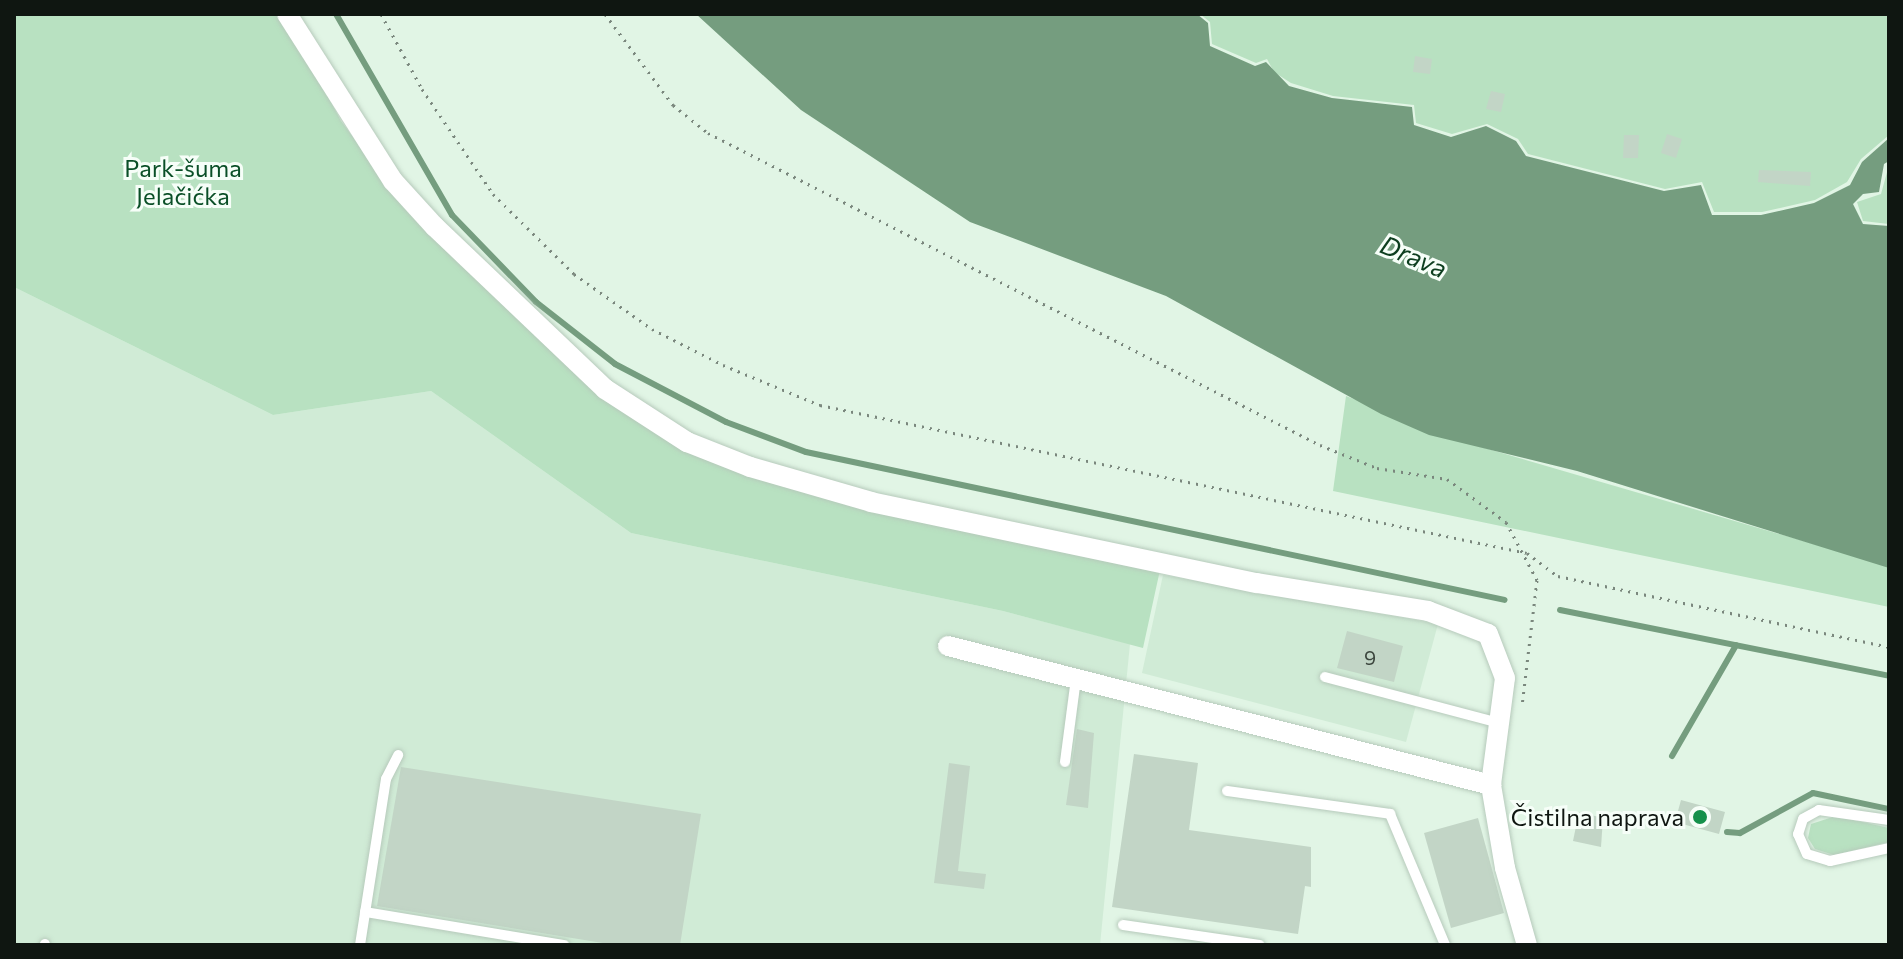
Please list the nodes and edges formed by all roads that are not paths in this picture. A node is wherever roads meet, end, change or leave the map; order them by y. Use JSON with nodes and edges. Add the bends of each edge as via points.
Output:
{"nodes":[{"id":1,"x":287,"y":14,"type":"edge"},
{"id":2,"x":948,"y":646,"type":"dead end"},
{"id":3,"x":1325,"y":677,"type":"dead end"},
{"id":4,"x":1076,"y":678,"type":"junction"},
{"id":5,"x":1501,"y":723,"type":"junction"},
{"id":6,"x":398,"y":755,"type":"dead end"},
{"id":7,"x":1065,"y":762,"type":"dead end"},
{"id":8,"x":1491,"y":785,"type":"junction"},
{"id":9,"x":1227,"y":791,"type":"dead end"},
{"id":10,"x":1889,"y":820,"type":"edge"},
{"id":11,"x":1889,"y":848,"type":"edge"},
{"id":12,"x":365,"y":912,"type":"junction"},
{"id":13,"x":1123,"y":925,"type":"dead end"},
{"id":14,"x":360,"y":945,"type":"edge"},
{"id":15,"x":564,"y":945,"type":"edge"},
{"id":16,"x":1260,"y":945,"type":"edge"},
{"id":17,"x":1445,"y":945,"type":"edge"},
{"id":18,"x":1527,"y":945,"type":"edge"}],
"edges":[{"from":1,"to":5,"type":"street","via":[[393,181],[435,227],[605,389],[687,442],[750,467],[871,502],[1257,583],[1428,611],[1472,625],[1488,634],[1499,653],[1505,678]]},
{"from":2,"to":4,"type":"street"},
{"from":3,"to":5,"type":"lane"},
{"from":4,"to":7,"type":"lane"},
{"from":4,"to":8,"type":"street"},
{"from":5,"to":8,"type":"street"},
{"from":6,"to":12,"type":"lane","via":[[386,779]]},
{"from":8,"to":18,"type":"street","via":[[1505,868]]},
{"from":9,"to":17,"type":"lane","via":[[1390,814]]},
{"from":10,"to":11,"type":"lane","via":[[1819,810],[1803,819],[1798,834],[1807,854],[1830,861]]},
{"from":12,"to":14,"type":"lane"},
{"from":12,"to":15,"type":"lane"},
{"from":13,"to":16,"type":"lane"}]}
